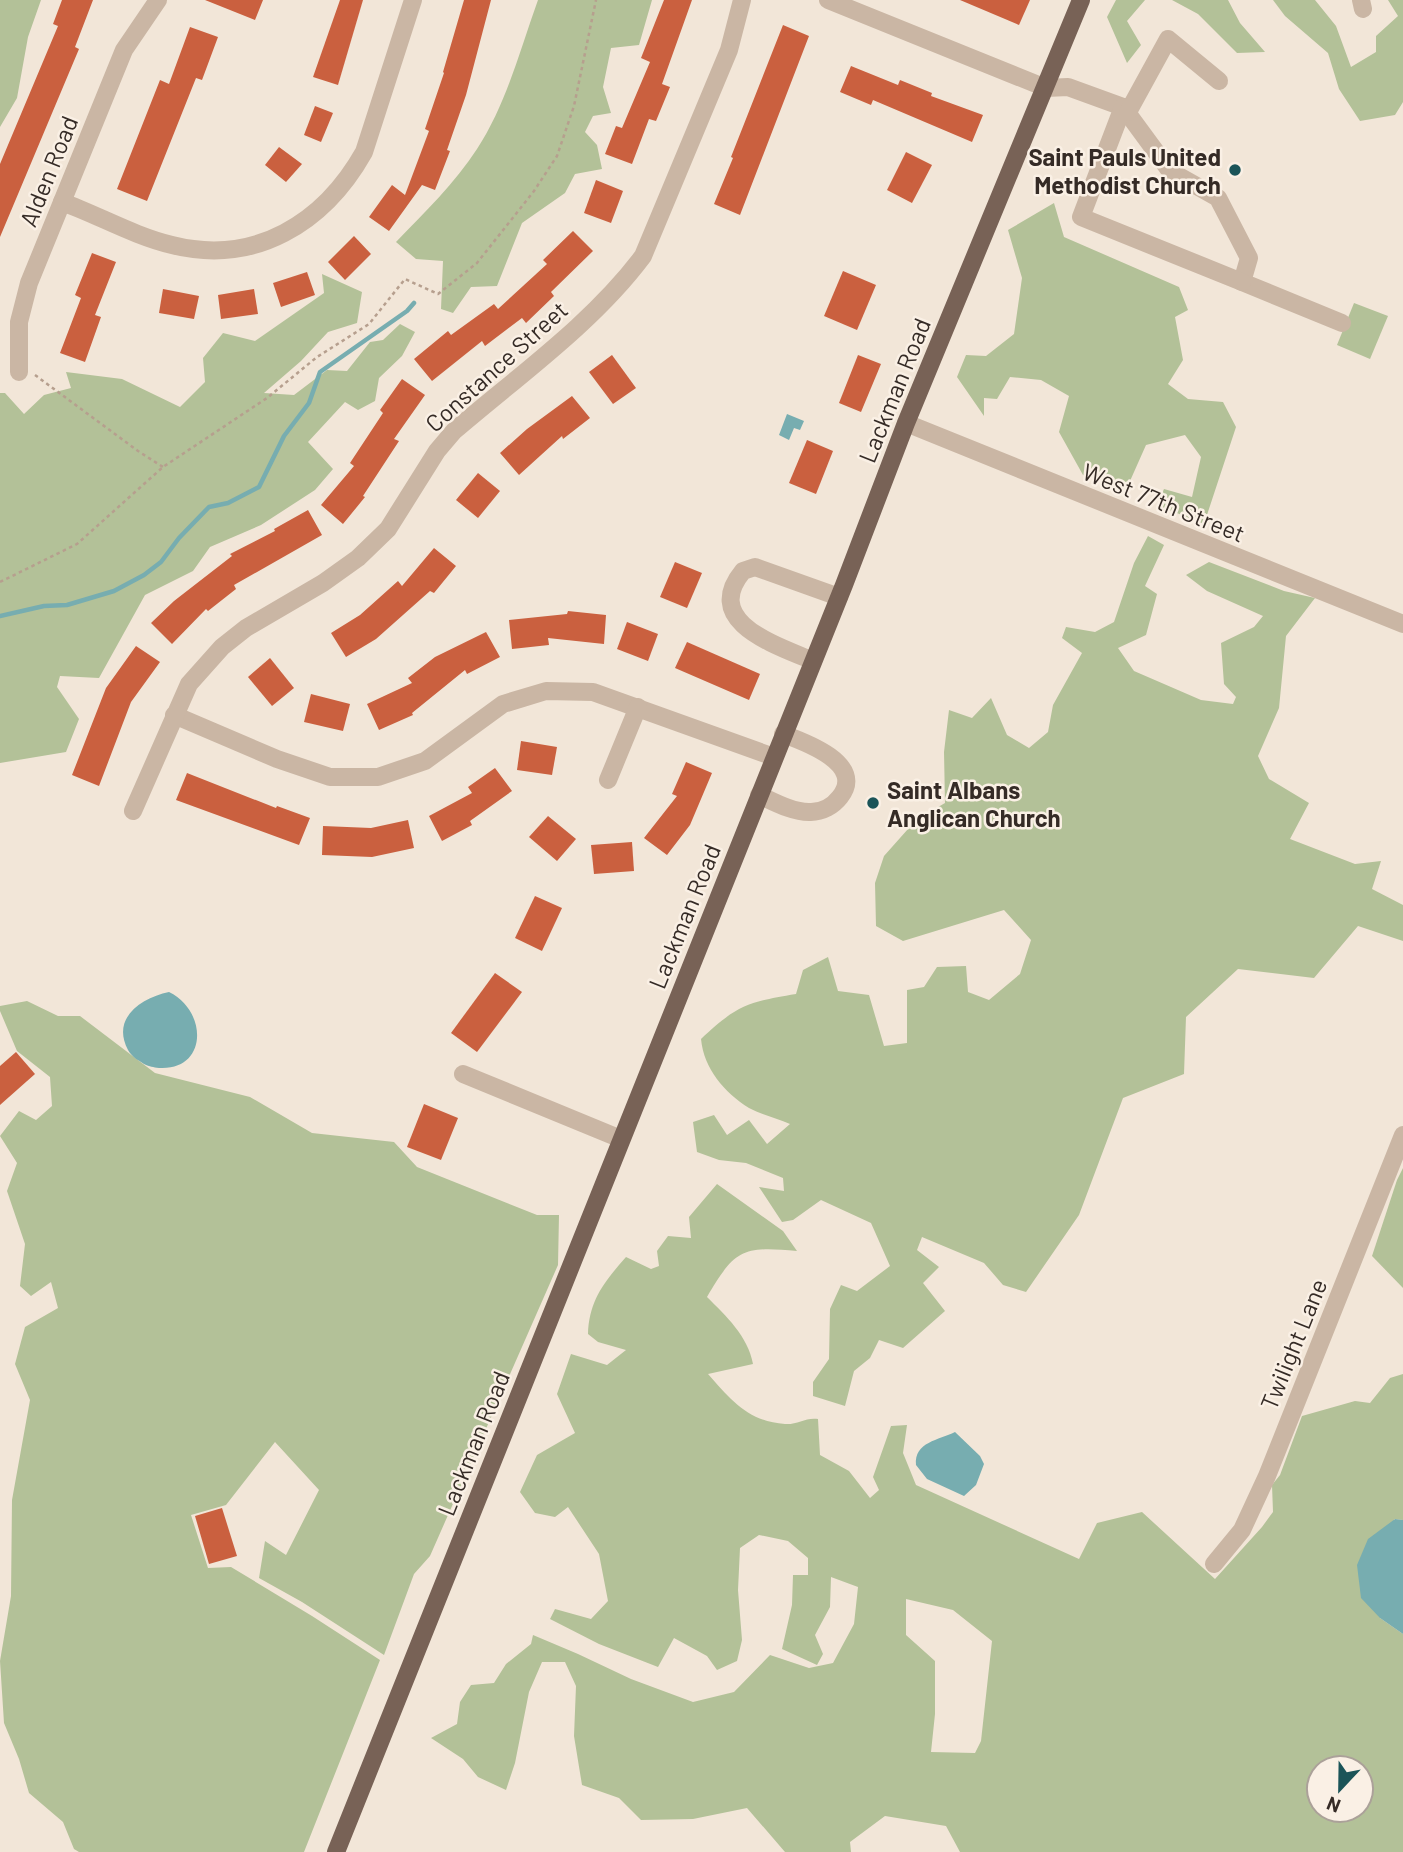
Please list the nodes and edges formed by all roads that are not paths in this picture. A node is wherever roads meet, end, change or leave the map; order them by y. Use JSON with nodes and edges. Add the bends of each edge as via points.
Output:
{"nodes":[{"id":1,"x":158,"y":0,"type":"edge"},
{"id":2,"x":413,"y":0,"type":"edge"},
{"id":3,"x":742,"y":0,"type":"edge"},
{"id":4,"x":828,"y":0,"type":"edge"},
{"id":5,"x":1081,"y":0,"type":"edge"},
{"id":6,"x":1219,"y":81,"type":"dead end"},
{"id":7,"x":1046,"y":88,"type":"junction"},
{"id":8,"x":1125,"y":109,"type":"junction"},
{"id":9,"x":62,"y":202,"type":"junction"},
{"id":10,"x":1242,"y":282,"type":"junction"},
{"id":11,"x":1342,"y":323,"type":"dead end"},
{"id":12,"x":19,"y":372,"type":"road end"},
{"id":13,"x":906,"y":423,"type":"junction"},
{"id":14,"x":839,"y":597,"type":"junction"},
{"id":15,"x":1403,"y":624,"type":"edge"},
{"id":16,"x":813,"y":661,"type":"junction"},
{"id":17,"x":638,"y":707,"type":"junction"},
{"id":18,"x":174,"y":715,"type":"junction"},
{"id":19,"x":783,"y":734,"type":"junction"},
{"id":20,"x":774,"y":757,"type":"junction"},
{"id":21,"x":608,"y":780,"type":"dead end"},
{"id":22,"x":758,"y":795,"type":"junction"},
{"id":23,"x":133,"y":811,"type":"dead end"},
{"id":24,"x":463,"y":1074,"type":"dead end"},
{"id":25,"x":1403,"y":1135,"type":"edge"},
{"id":26,"x":621,"y":1139,"type":"junction"},
{"id":27,"x":1214,"y":1564,"type":"dead end"},
{"id":28,"x":336,"y":1852,"type":"edge"}],
"edges":[{"from":1,"to":9,"type":"street","name":"Alden Road","via":[[124,50]]},
{"from":2,"to":9,"type":"street","via":[[364,152],[331,199],[292,230],[230,251],[188,248],[157,241]]},
{"from":3,"to":18,"type":"street","name":"Constance Street","via":[[729,50],[643,256],[622,285],[454,430],[388,530],[358,558],[222,647],[189,684]]},
{"from":4,"to":7,"type":"street"},
{"from":5,"to":7,"type":"main road","name":"Lackman Road"},
{"from":6,"to":8,"type":"street","via":[[1168,38]]},
{"from":7,"to":8,"type":"street","via":[[1068,86]]},
{"from":7,"to":13,"type":"main road","name":"Lackman Road"},
{"from":8,"to":10,"type":"street","via":[[1170,171],[1218,198],[1249,258]]},
{"from":8,"to":10,"type":"street","via":[[1082,217]]},
{"from":9,"to":12,"type":"street","name":"Alden Road","via":[[22,305]]},
{"from":10,"to":11,"type":"street"},
{"from":13,"to":14,"type":"main road","name":"Lackman Road"},
{"from":13,"to":15,"type":"street","name":"West 77th Street"},
{"from":14,"to":16,"type":"main road","name":"Lackman Road"},
{"from":14,"to":16,"type":"street","via":[[755,567],[743,571],[730,595],[731,609],[742,625]]},
{"from":16,"to":19,"type":"main road","name":"Lackman Road"},
{"from":17,"to":18,"type":"street","via":[[593,692],[546,691],[503,704],[425,761],[378,776],[330,777]]},
{"from":17,"to":20,"type":"street"},
{"from":17,"to":21,"type":"street"},
{"from":18,"to":23,"type":"street","name":"Constance Street"},
{"from":19,"to":20,"type":"main road","name":"Lackman Road"},
{"from":19,"to":22,"type":"street","via":[[832,757],[843,772],[845,787],[827,808],[810,813]]},
{"from":20,"to":22,"type":"main road","name":"Lackman Road"},
{"from":22,"to":26,"type":"main road","name":"Lackman Road"},
{"from":24,"to":26,"type":"street"},
{"from":25,"to":27,"type":"street","name":"Twilight Lane","via":[[1266,1476],[1242,1530]]},
{"from":26,"to":28,"type":"main road","name":"Lackman Road"}]}
